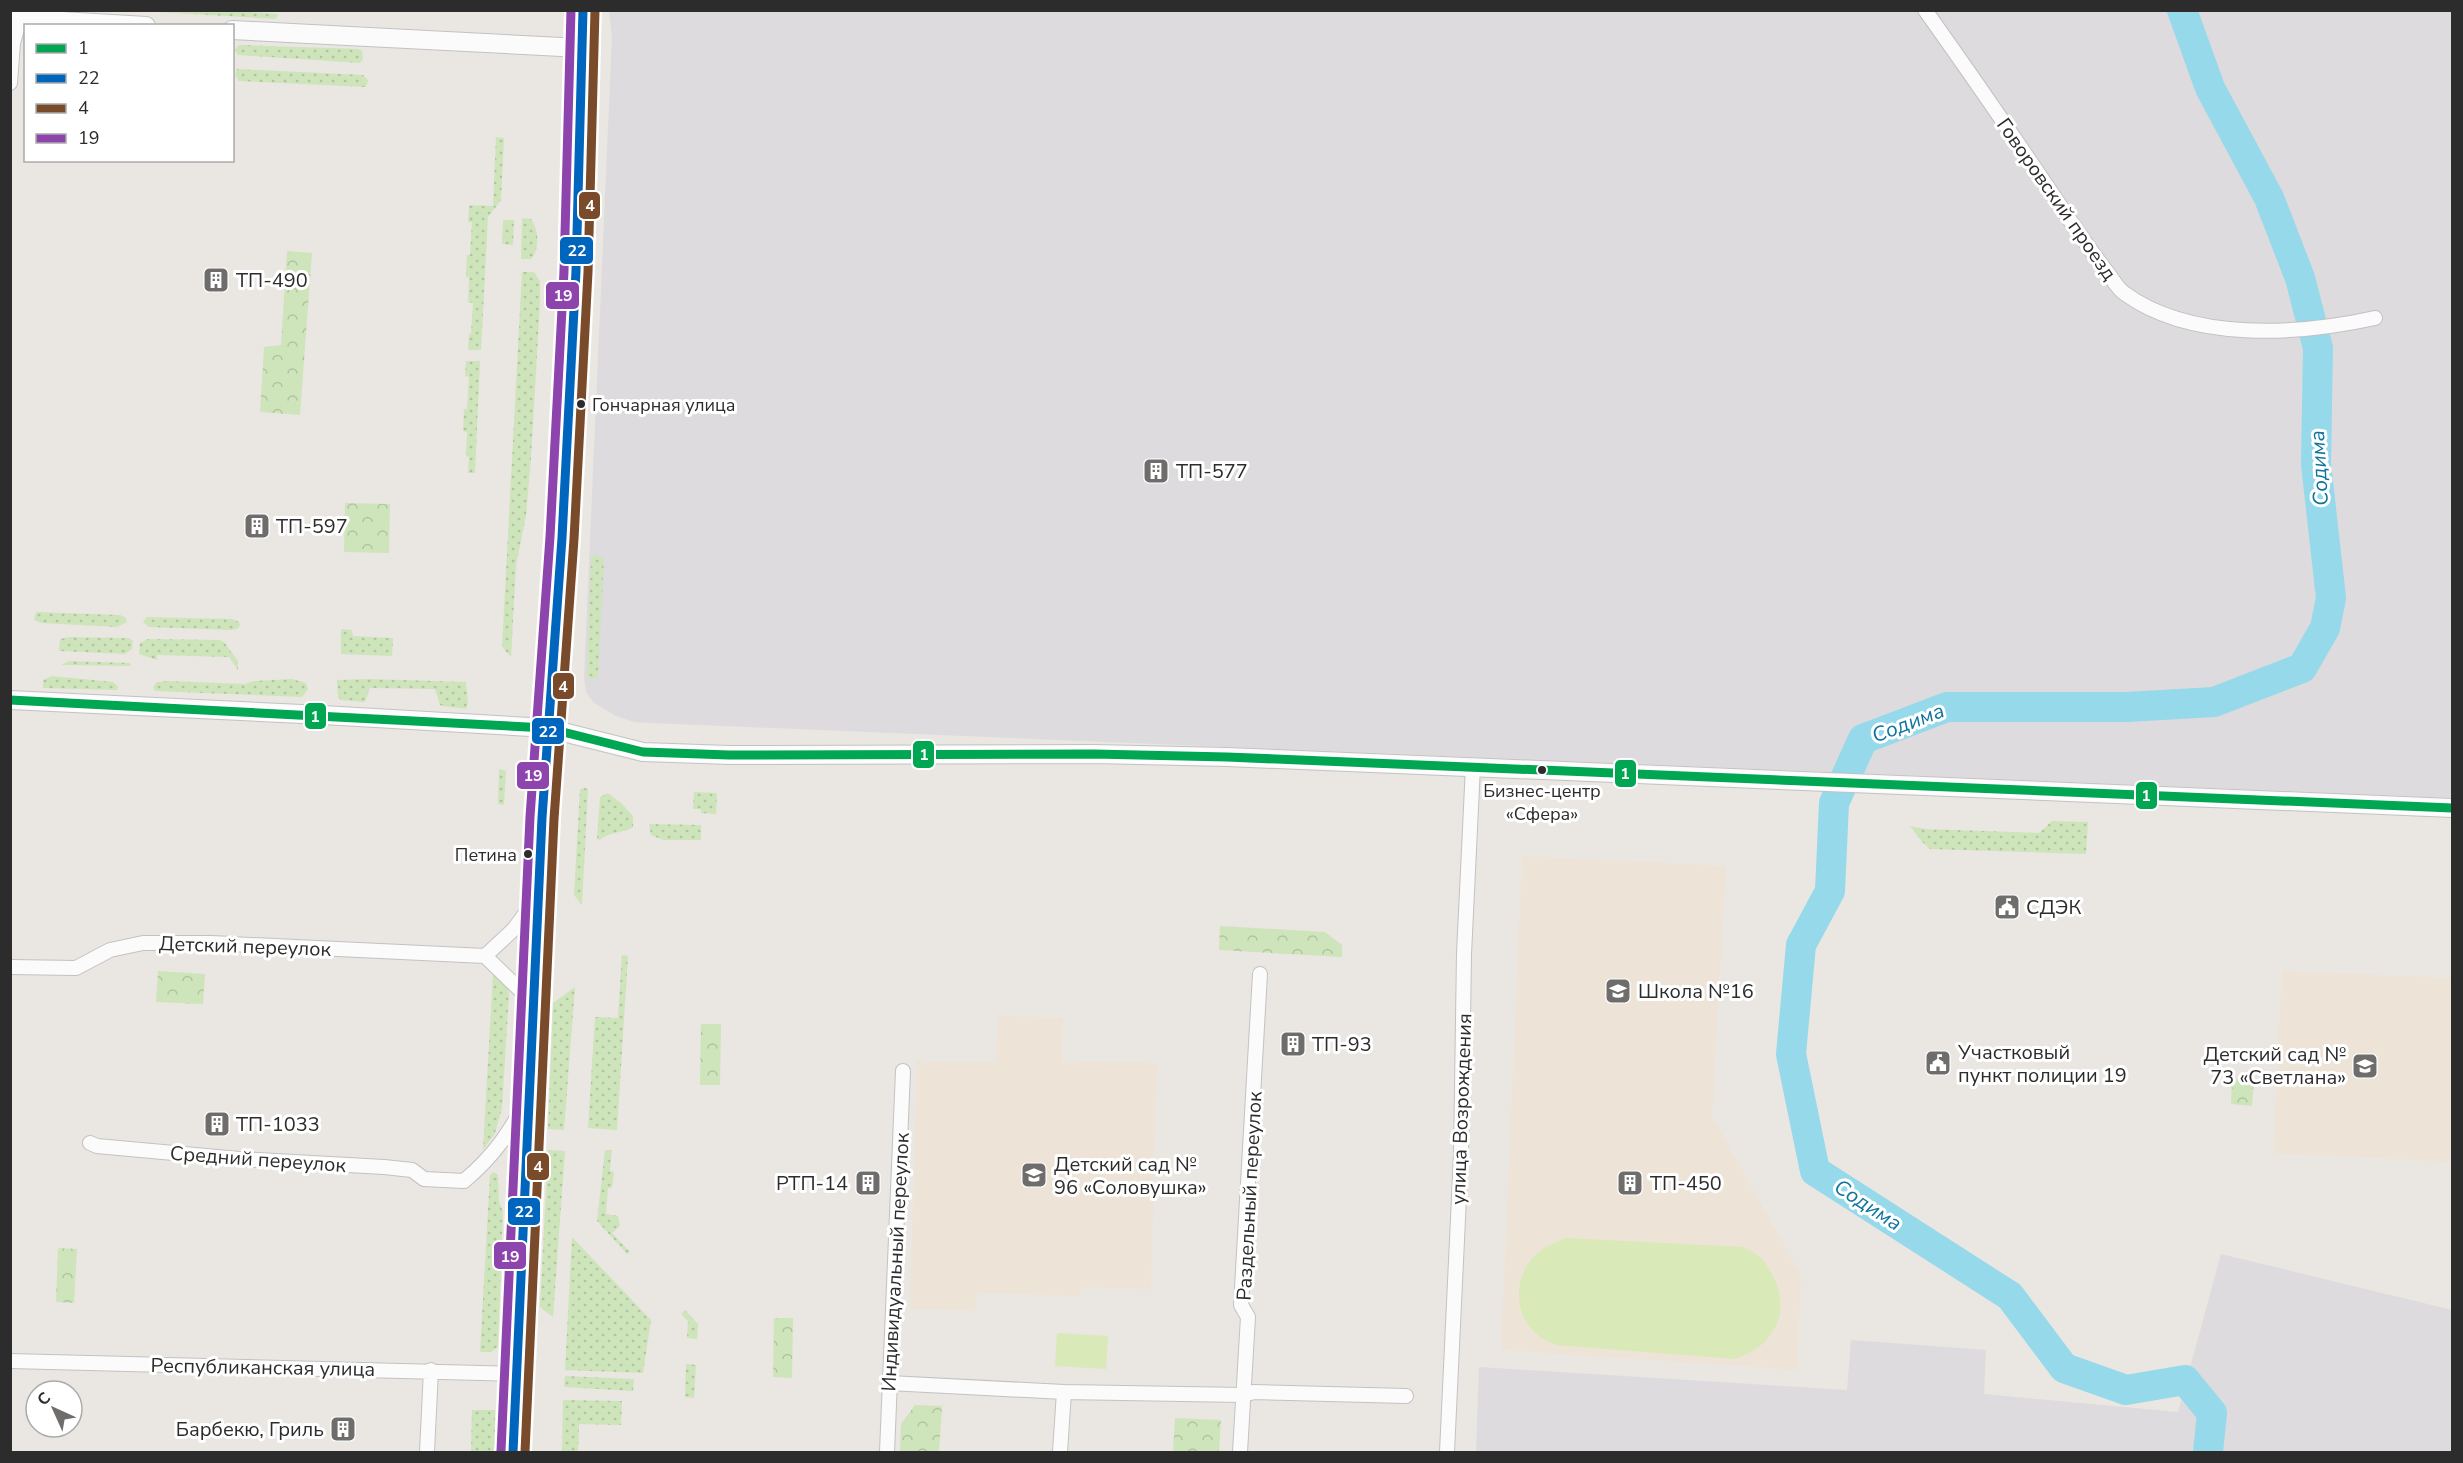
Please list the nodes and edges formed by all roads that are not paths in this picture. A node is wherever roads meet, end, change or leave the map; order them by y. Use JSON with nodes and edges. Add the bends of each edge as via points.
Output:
{"nodes":[{"id":1,"x":583,"y":10,"type":"edge"},
{"id":2,"x":1925,"y":10,"type":"edge"},
{"id":3,"x":15,"y":18,"type":"edge"},
{"id":4,"x":113,"y":24,"type":"edge"},
{"id":5,"x":234,"y":30,"type":"edge"},
{"id":6,"x":581,"y":48,"type":"junction"},
{"id":7,"x":10,"y":83,"type":"edge"},
{"id":8,"x":2375,"y":318,"type":"dead end"},
{"id":9,"x":10,"y":700,"type":"edge"},
{"id":10,"x":548,"y":728,"type":"junction"},
{"id":11,"x":1473,"y":766,"type":"junction"},
{"id":12,"x":2452,"y":808,"type":"edge"},
{"id":13,"x":539,"y":894,"type":"junction"},
{"id":14,"x":485,"y":956,"type":"junction"},
{"id":15,"x":10,"y":967,"type":"edge"},
{"id":16,"x":1260,"y":974,"type":"dead end"},
{"id":17,"x":533,"y":1017,"type":"junction"},
{"id":18,"x":903,"y":1071,"type":"dead end"},
{"id":19,"x":530,"y":1094,"type":"junction"},
{"id":20,"x":90,"y":1143,"type":"dead end"},
{"id":21,"x":10,"y":1361,"type":"edge"},
{"id":22,"x":431,"y":1370,"type":"junction"},
{"id":23,"x":516,"y":1374,"type":"junction"},
{"id":24,"x":889,"y":1383,"type":"junction"},
{"id":25,"x":1064,"y":1392,"type":"junction"},
{"id":26,"x":1243,"y":1395,"type":"junction"},
{"id":27,"x":1406,"y":1396,"type":"dead end"},
{"id":28,"x":427,"y":1452,"type":"edge"},
{"id":29,"x":513,"y":1452,"type":"edge"},
{"id":30,"x":887,"y":1452,"type":"edge"},
{"id":31,"x":1060,"y":1452,"type":"edge"},
{"id":32,"x":1240,"y":1452,"type":"edge"},
{"id":33,"x":1447,"y":1452,"type":"edge"}],
"edges":[{"from":1,"to":6,"type":"street"},
{"from":2,"to":8,"type":"street","name":"Говоровский проезд","via":[[2122,292],[2160,312],[2203,325],[2247,330],[2297,330]]},
{"from":3,"to":4,"type":"street"},
{"from":3,"to":7,"type":"street"},
{"from":5,"to":6,"type":"street"},
{"from":6,"to":10,"type":"street","via":[[576,271]]},
{"from":9,"to":10,"type":"street"},
{"from":10,"to":11,"type":"street","via":[[643,752],[1128,754]]},
{"from":10,"to":13,"type":"street"},
{"from":11,"to":12,"type":"street"},
{"from":11,"to":33,"type":"street","name":"улица Возрождения"},
{"from":13,"to":14,"type":"street","via":[[514,929]]},
{"from":13,"to":17,"type":"street"},
{"from":14,"to":15,"type":"street","name":"Детский переулок","via":[[143,943],[110,950],[76,968]]},
{"from":14,"to":17,"type":"street","via":[[522,991]]},
{"from":16,"to":26,"type":"street","name":"Раздельный переулок","via":[[1241,1305],[1248,1317]]},
{"from":17,"to":19,"type":"street"},
{"from":18,"to":24,"type":"street","name":"Индивидуальный переулок"},
{"from":19,"to":20,"type":"street","name":"Средний переулок","via":[[486,1163],[464,1181],[424,1179],[412,1170],[384,1167],[159,1153]]},
{"from":19,"to":23,"type":"street"},
{"from":21,"to":22,"type":"street","name":"Республиканская улица"},
{"from":22,"to":23,"type":"street","name":"Республиканская улица"},
{"from":22,"to":28,"type":"street"},
{"from":23,"to":29,"type":"street"},
{"from":24,"to":25,"type":"street"},
{"from":24,"to":30,"type":"street","name":"Индивидуальный переулок"},
{"from":25,"to":26,"type":"street"},
{"from":25,"to":31,"type":"street"},
{"from":26,"to":27,"type":"street","via":[[1254,1392]]},
{"from":26,"to":32,"type":"street","name":"Раздельный переулок"}]}
